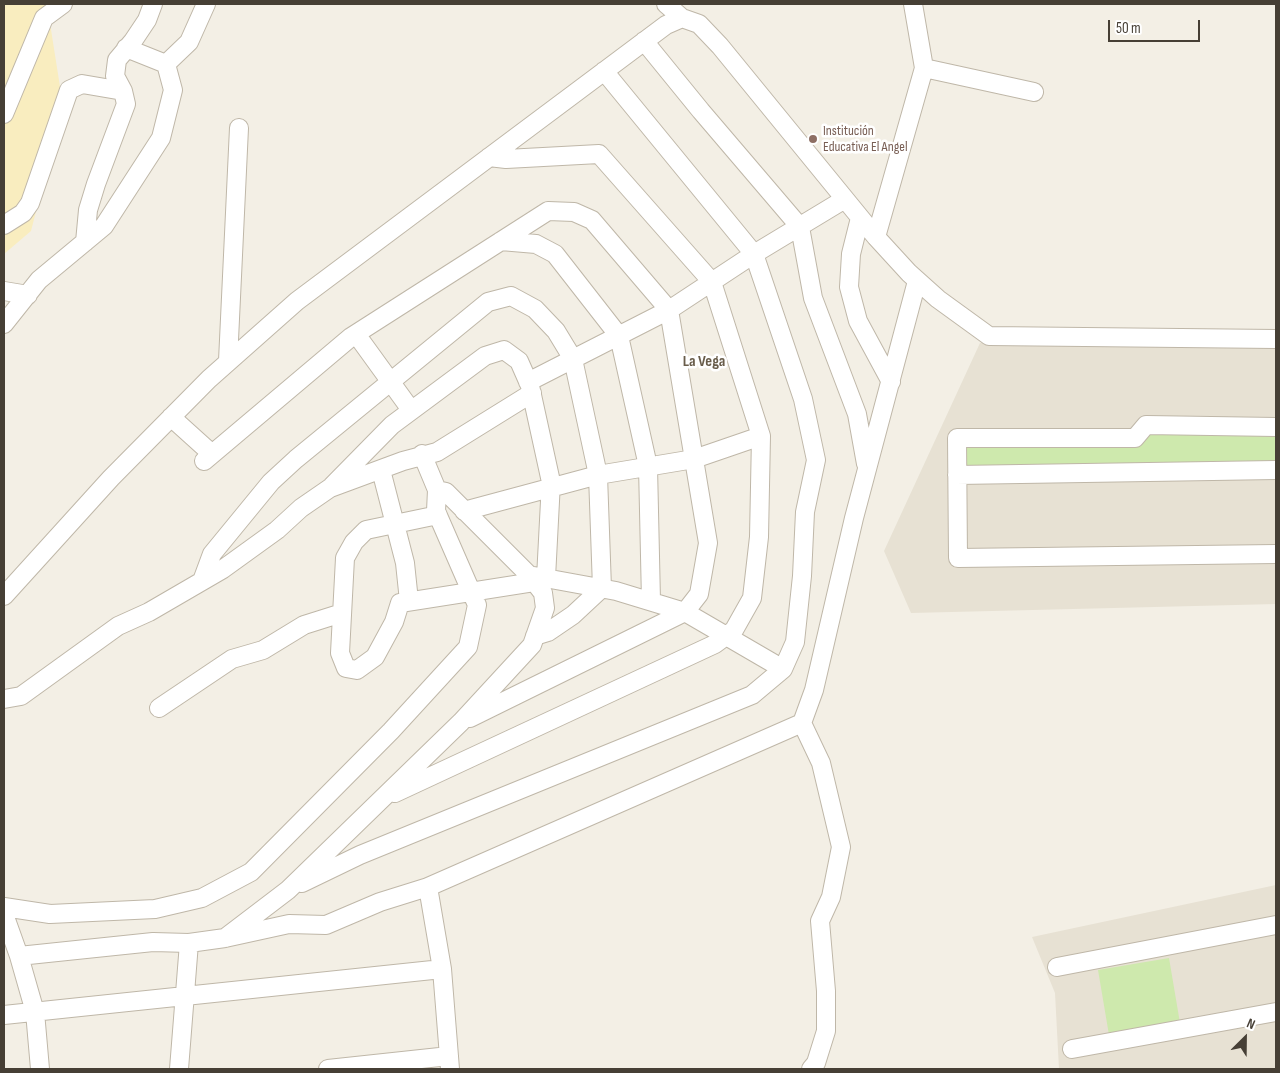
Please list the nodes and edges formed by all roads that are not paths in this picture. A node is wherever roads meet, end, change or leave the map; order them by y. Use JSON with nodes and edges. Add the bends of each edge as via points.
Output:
{"nodes":[{"id":1,"x":63,"y":4,"type":"edge"},
{"id":2,"x":153,"y":4,"type":"edge"},
{"id":3,"x":206,"y":4,"type":"edge"},
{"id":4,"x":666,"y":4,"type":"edge"},
{"id":5,"x":913,"y":4,"type":"edge"},
{"id":6,"x":682,"y":18,"type":"junction"},
{"id":7,"x":644,"y":40,"type":"junction"},
{"id":8,"x":126,"y":48,"type":"junction"},
{"id":9,"x":166,"y":64,"type":"junction"},
{"id":10,"x":924,"y":68,"type":"junction"},
{"id":11,"x":604,"y":71,"type":"junction"},
{"id":12,"x":123,"y":91,"type":"junction"},
{"id":13,"x":1034,"y":92,"type":"dead end"},
{"id":14,"x":4,"y":114,"type":"edge"},
{"id":15,"x":239,"y":128,"type":"dead end"},
{"id":16,"x":488,"y":157,"type":"junction"},
{"id":17,"x":845,"y":199,"type":"junction"},
{"id":18,"x":860,"y":218,"type":"junction"},
{"id":19,"x":4,"y":225,"type":"edge"},
{"id":20,"x":800,"y":227,"type":"junction"},
{"id":21,"x":876,"y":237,"type":"junction"},
{"id":22,"x":501,"y":241,"type":"junction"},
{"id":23,"x":85,"y":242,"type":"junction"},
{"id":24,"x":754,"y":254,"type":"junction"},
{"id":25,"x":918,"y":281,"type":"junction"},
{"id":26,"x":712,"y":282,"type":"junction"},
{"id":27,"x":4,"y":291,"type":"edge"},
{"id":28,"x":28,"y":295,"type":"junction"},
{"id":29,"x":669,"y":310,"type":"junction"},
{"id":30,"x":4,"y":324,"type":"edge"},
{"id":31,"x":356,"y":334,"type":"junction"},
{"id":32,"x":619,"y":336,"type":"junction"},
{"id":33,"x":1276,"y":339,"type":"edge"},
{"id":34,"x":573,"y":359,"type":"junction"},
{"id":35,"x":228,"y":361,"type":"junction"},
{"id":36,"x":391,"y":380,"type":"junction"},
{"id":37,"x":890,"y":382,"type":"junction"},
{"id":38,"x":530,"y":388,"type":"junction"},
{"id":39,"x":412,"y":410,"type":"junction"},
{"id":40,"x":170,"y":417,"type":"junction"},
{"id":41,"x":1276,"y":427,"type":"edge"},
{"id":42,"x":761,"y":436,"type":"junction"},
{"id":43,"x":422,"y":454,"type":"junction"},
{"id":44,"x":694,"y":459,"type":"junction"},
{"id":45,"x":648,"y":466,"type":"junction"},
{"id":46,"x":867,"y":469,"type":"junction"},
{"id":47,"x":381,"y":470,"type":"junction"},
{"id":48,"x":1276,"y":470,"type":"edge"},
{"id":49,"x":957,"y":474,"type":"junction"},
{"id":50,"x":598,"y":475,"type":"junction"},
{"id":51,"x":330,"y":488,"type":"junction"},
{"id":52,"x":551,"y":488,"type":"junction"},
{"id":53,"x":437,"y":490,"type":"junction"},
{"id":54,"x":464,"y":511,"type":"junction"},
{"id":55,"x":438,"y":515,"type":"junction"},
{"id":56,"x":396,"y":523,"type":"junction"},
{"id":57,"x":1276,"y":554,"type":"edge"},
{"id":58,"x":536,"y":578,"type":"junction"},
{"id":59,"x":202,"y":581,"type":"junction"},
{"id":60,"x":602,"y":588,"type":"junction"},
{"id":61,"x":471,"y":591,"type":"junction"},
{"id":62,"x":4,"y":596,"type":"edge"},
{"id":63,"x":409,"y":601,"type":"junction"},
{"id":64,"x":651,"y":601,"type":"junction"},
{"id":65,"x":686,"y":612,"type":"junction"},
{"id":66,"x":342,"y":613,"type":"junction"},
{"id":67,"x":727,"y":635,"type":"junction"},
{"id":68,"x":535,"y":636,"type":"junction"},
{"id":69,"x":783,"y":668,"type":"junction"},
{"id":70,"x":4,"y":699,"type":"edge"},
{"id":71,"x":158,"y":708,"type":"dead end"},
{"id":72,"x":461,"y":722,"type":"junction"},
{"id":73,"x":802,"y":723,"type":"junction"},
{"id":74,"x":384,"y":798,"type":"junction"},
{"id":75,"x":428,"y":887,"type":"junction"},
{"id":76,"x":288,"y":890,"type":"junction"},
{"id":77,"x":4,"y":907,"type":"edge"},
{"id":78,"x":5,"y":921,"type":"edge"},
{"id":79,"x":1276,"y":925,"type":"edge"},
{"id":80,"x":225,"y":938,"type":"junction"},
{"id":81,"x":189,"y":943,"type":"junction"},
{"id":82,"x":19,"y":956,"type":"junction"},
{"id":83,"x":1057,"y":967,"type":"dead end"},
{"id":84,"x":442,"y":969,"type":"junction"},
{"id":85,"x":184,"y":995,"type":"junction"},
{"id":86,"x":35,"y":1012,"type":"junction"},
{"id":87,"x":1276,"y":1012,"type":"edge"},
{"id":88,"x":4,"y":1014,"type":"edge"},
{"id":89,"x":1072,"y":1049,"type":"dead end"},
{"id":90,"x":450,"y":1063,"type":"edge"},
{"id":91,"x":40,"y":1069,"type":"edge"},
{"id":92,"x":179,"y":1069,"type":"edge"},
{"id":93,"x":328,"y":1069,"type":"edge"},
{"id":94,"x":811,"y":1069,"type":"edge"}],
"edges":[{"from":1,"to":14,"type":"street","via":[[44,18]]},
{"from":2,"to":8,"type":"street","via":[[147,20]]},
{"from":3,"to":9,"type":"street","via":[[189,42]]},
{"from":4,"to":6,"type":"street"},
{"from":5,"to":10,"type":"street"},
{"from":6,"to":7,"type":"street"},
{"from":6,"to":17,"type":"street","via":[[699,24],[720,46]]},
{"from":7,"to":11,"type":"street"},
{"from":7,"to":20,"type":"street"},
{"from":8,"to":9,"type":"street"},
{"from":8,"to":12,"type":"street","via":[[114,69]]},
{"from":9,"to":23,"type":"street","via":[[173,90],[161,138],[104,226]]},
{"from":10,"to":13,"type":"street"},
{"from":10,"to":21,"type":"street"},
{"from":11,"to":16,"type":"street"},
{"from":11,"to":24,"type":"street"},
{"from":12,"to":19,"type":"street","via":[[82,84],[68,90],[30,203],[23,213]]},
{"from":12,"to":23,"type":"street","via":[[126,104],[88,210]]},
{"from":15,"to":35,"type":"street"},
{"from":16,"to":26,"type":"street","via":[[599,154]]},
{"from":16,"to":35,"type":"street","via":[[297,301]]},
{"from":17,"to":18,"type":"street"},
{"from":17,"to":20,"type":"street"},
{"from":18,"to":21,"type":"street"},
{"from":18,"to":37,"type":"street","via":[[851,254],[849,287],[858,321]]},
{"from":20,"to":24,"type":"street"},
{"from":20,"to":46,"type":"street","via":[[813,298],[856,414]]},
{"from":21,"to":25,"type":"street"},
{"from":22,"to":29,"type":"street","via":[[548,211],[574,212],[592,220]]},
{"from":22,"to":31,"type":"street"},
{"from":22,"to":32,"type":"street","via":[[536,244],[555,254]]},
{"from":23,"to":28,"type":"street","via":[[40,280]]},
{"from":24,"to":26,"type":"street"},
{"from":24,"to":69,"type":"street","via":[[803,398],[816,460],[805,512],[794,642]]},
{"from":25,"to":33,"type":"street","via":[[988,336]]},
{"from":25,"to":37,"type":"street"},
{"from":26,"to":29,"type":"street"},
{"from":26,"to":42,"type":"street"},
{"from":27,"to":28,"type":"street"},
{"from":28,"to":30,"type":"street"},
{"from":29,"to":32,"type":"street"},
{"from":29,"to":44,"type":"street"},
{"from":31,"to":36,"type":"street"},
{"from":31,"to":40,"type":"street","via":[[208,457]]},
{"from":32,"to":34,"type":"street"},
{"from":32,"to":45,"type":"street"},
{"from":34,"to":36,"type":"street","via":[[556,331],[535,309],[511,296],[488,302]]},
{"from":34,"to":38,"type":"street"},
{"from":34,"to":50,"type":"street"},
{"from":35,"to":40,"type":"street"},
{"from":36,"to":39,"type":"street"},
{"from":36,"to":59,"type":"street","via":[[271,482],[212,554]]},
{"from":37,"to":46,"type":"street"},
{"from":38,"to":39,"type":"street","via":[[519,361],[504,350],[485,356]]},
{"from":38,"to":43,"type":"street","via":[[437,452]]},
{"from":38,"to":52,"type":"street"},
{"from":39,"to":51,"type":"street","via":[[392,425]]},
{"from":40,"to":62,"type":"street"},
{"from":41,"to":49,"type":"street","via":[[1146,425],[1135,438],[957,438]]},
{"from":42,"to":44,"type":"street"},
{"from":42,"to":67,"type":"street","via":[[759,537],[752,598],[734,630]]},
{"from":43,"to":47,"type":"street"},
{"from":43,"to":53,"type":"street"},
{"from":44,"to":45,"type":"street"},
{"from":44,"to":65,"type":"street","via":[[708,542],[699,594]]},
{"from":45,"to":50,"type":"street"},
{"from":45,"to":64,"type":"street"},
{"from":46,"to":73,"type":"street","via":[[814,690]]},
{"from":47,"to":51,"type":"street"},
{"from":47,"to":56,"type":"street"},
{"from":48,"to":49,"type":"street"},
{"from":49,"to":57,"type":"street","via":[[958,558]]},
{"from":50,"to":52,"type":"street"},
{"from":50,"to":60,"type":"street"},
{"from":51,"to":59,"type":"street","via":[[277,530]]},
{"from":52,"to":54,"type":"street"},
{"from":52,"to":58,"type":"street"},
{"from":53,"to":54,"type":"street","via":[[446,492]]},
{"from":53,"to":55,"type":"street"},
{"from":54,"to":58,"type":"street"},
{"from":55,"to":56,"type":"street"},
{"from":55,"to":61,"type":"street"},
{"from":56,"to":63,"type":"street"},
{"from":56,"to":66,"type":"street","via":[[366,530],[354,542],[345,558]]},
{"from":58,"to":60,"type":"street"},
{"from":58,"to":61,"type":"street"},
{"from":58,"to":68,"type":"street","via":[[545,608]]},
{"from":59,"to":70,"type":"street","via":[[118,626],[21,696]]},
{"from":60,"to":64,"type":"street"},
{"from":60,"to":68,"type":"street","via":[[573,615],[548,632]]},
{"from":61,"to":63,"type":"street"},
{"from":61,"to":77,"type":"street","via":[[477,605],[468,647],[322,802],[251,872],[202,898],[154,909],[50,914]]},
{"from":63,"to":66,"type":"street","via":[[400,603],[394,622],[375,657],[357,670],[346,668],[342,661]]},
{"from":64,"to":65,"type":"street"},
{"from":65,"to":67,"type":"street"},
{"from":65,"to":72,"type":"street"},
{"from":66,"to":71,"type":"street","via":[[304,625],[263,650],[232,659]]},
{"from":67,"to":69,"type":"street"},
{"from":67,"to":74,"type":"street","via":[[715,644]]},
{"from":68,"to":72,"type":"street","via":[[532,645]]},
{"from":69,"to":76,"type":"street","via":[[752,695],[360,855]]},
{"from":72,"to":74,"type":"street"},
{"from":73,"to":75,"type":"street"},
{"from":73,"to":94,"type":"street","via":[[821,763],[840,847],[831,897],[820,922],[826,1031],[816,1064]]},
{"from":74,"to":76,"type":"street"},
{"from":75,"to":80,"type":"street","via":[[380,902],[326,925],[289,924]]},
{"from":75,"to":84,"type":"street"},
{"from":76,"to":80,"type":"street"},
{"from":78,"to":82,"type":"street"},
{"from":79,"to":83,"type":"street"},
{"from":80,"to":81,"type":"street"},
{"from":81,"to":82,"type":"street","via":[[153,942]]},
{"from":81,"to":85,"type":"street"},
{"from":82,"to":86,"type":"street"},
{"from":84,"to":85,"type":"street"},
{"from":84,"to":90,"type":"street"},
{"from":85,"to":86,"type":"street"},
{"from":85,"to":92,"type":"street"},
{"from":86,"to":88,"type":"street"},
{"from":86,"to":91,"type":"street"},
{"from":87,"to":89,"type":"street"},
{"from":90,"to":93,"type":"street"}]}
